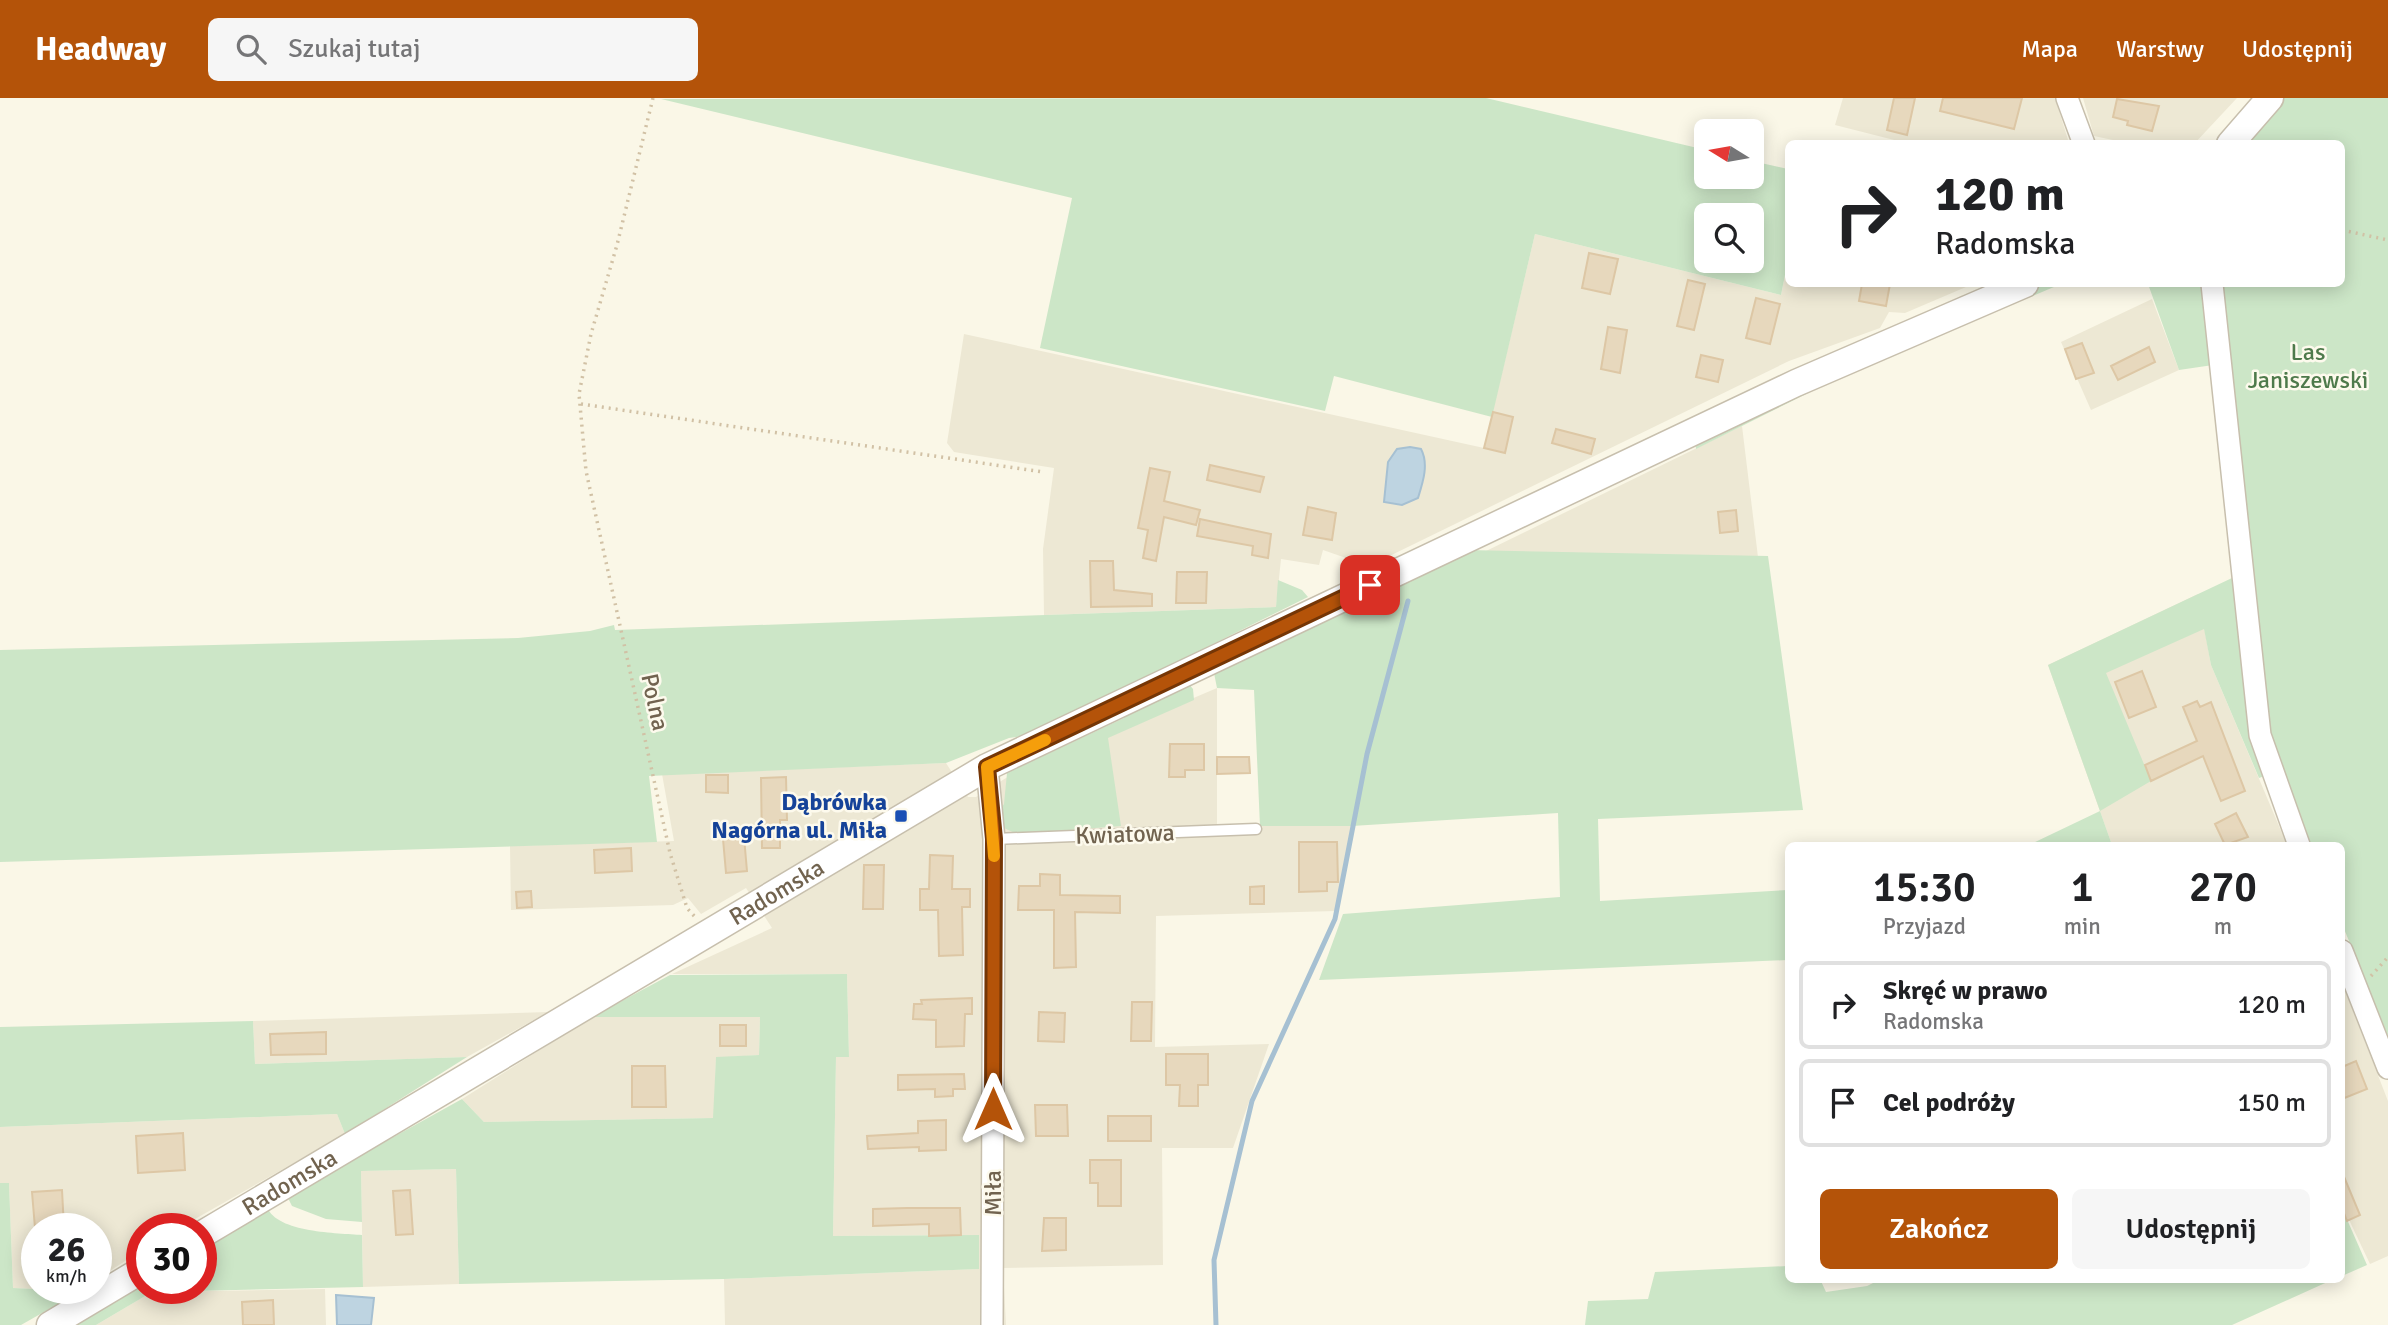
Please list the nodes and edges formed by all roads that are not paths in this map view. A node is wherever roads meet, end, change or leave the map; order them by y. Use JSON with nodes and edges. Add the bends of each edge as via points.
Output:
{"nodes":[{"id":1,"x":2067,"y":98,"type":"edge"},
{"id":2,"x":2270,"y":98,"type":"edge"},
{"id":3,"x":2083,"y":140,"type":"edge"},
{"id":4,"x":2233,"y":140,"type":"edge"},
{"id":5,"x":2018,"y":287,"type":"edge"},
{"id":6,"x":2212,"y":287,"type":"edge"},
{"id":7,"x":987,"y":767,"type":"junction"},
{"id":8,"x":1256,"y":829,"type":"dead end"},
{"id":9,"x":994,"y":839,"type":"junction"},
{"id":10,"x":2298,"y":842,"type":"edge"},
{"id":11,"x":2345,"y":959,"type":"edge"},
{"id":12,"x":2388,"y":1068,"type":"edge"},
{"id":13,"x":217,"y":1225,"type":"edge"},
{"id":14,"x":126,"y":1280,"type":"edge"},
{"id":15,"x":50,"y":1325,"type":"edge"},
{"id":16,"x":992,"y":1325,"type":"edge"}],
"edges":[{"from":1,"to":3,"type":"street"},
{"from":2,"to":4,"type":"street"},
{"from":5,"to":7,"type":"street","name":"Radomska","via":[[1796,383]]},
{"from":6,"to":10,"type":"street","via":[[2260,735]]},
{"from":7,"to":9,"type":"street","name":"Miła"},
{"from":7,"to":13,"type":"street","name":"Radomska"},
{"from":8,"to":9,"type":"lane","name":"Kwiatowa"},
{"from":9,"to":16,"type":"street","name":"Miła"},
{"from":11,"to":12,"type":"street"},
{"from":14,"to":15,"type":"street"}]}
